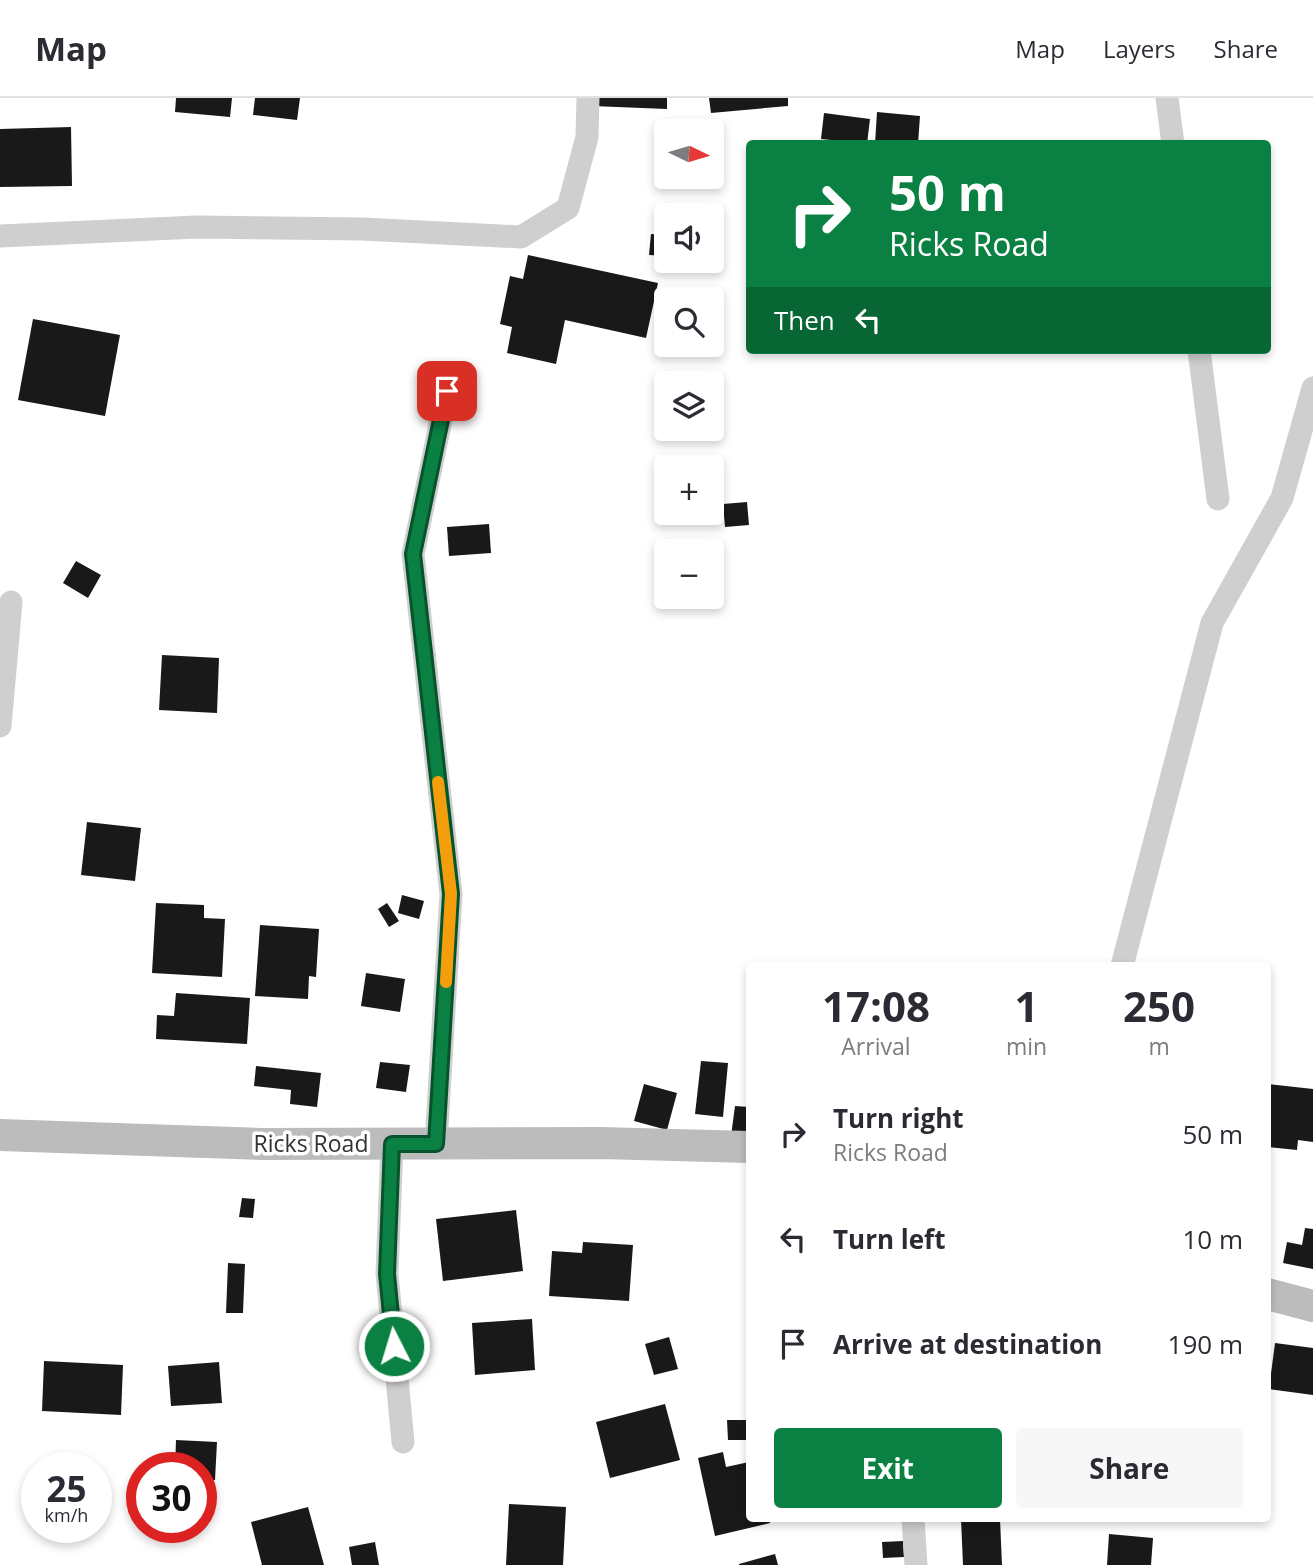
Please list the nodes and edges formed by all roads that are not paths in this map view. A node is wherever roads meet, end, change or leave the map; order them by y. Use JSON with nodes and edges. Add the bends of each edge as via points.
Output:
{"nodes":[{"id":1,"x":588,"y":98,"type":"edge"},
{"id":2,"x":1167,"y":98,"type":"edge"},
{"id":3,"x":1172,"y":140,"type":"edge"},
{"id":4,"x":0,"y":236,"type":"edge"},
{"id":5,"x":1200,"y":354,"type":"edge"},
{"id":6,"x":1313,"y":388,"type":"edge"},
{"id":7,"x":447,"y":391,"type":"dead end"},
{"id":8,"x":1218,"y":499,"type":"dead end"},
{"id":9,"x":11,"y":602,"type":"dead end"},
{"id":10,"x":0,"y":726,"type":"edge"},
{"id":11,"x":1123,"y":962,"type":"edge"},
{"id":12,"x":0,"y":1135,"type":"edge"},
{"id":13,"x":392,"y":1144,"type":"junction"},
{"id":14,"x":436,"y":1144,"type":"junction"},
{"id":15,"x":746,"y":1147,"type":"edge"},
{"id":16,"x":1271,"y":1295,"type":"edge"},
{"id":17,"x":1313,"y":1307,"type":"edge"},
{"id":18,"x":403,"y":1442,"type":"dead end"},
{"id":19,"x":913,"y":1522,"type":"edge"},
{"id":20,"x":916,"y":1565,"type":"edge"}],
"edges":[{"from":1,"to":4,"type":"street","via":[[587,137],[568,208],[521,237],[197,227]]},
{"from":2,"to":3,"type":"street"},
{"from":5,"to":8,"type":"street"},
{"from":6,"to":11,"type":"street","via":[[1282,498],[1212,623]]},
{"from":7,"to":14,"type":"street","via":[[413,554],[451,894]]},
{"from":9,"to":10,"type":"street"},
{"from":12,"to":13,"type":"street","name":"Ricks Road"},
{"from":13,"to":14,"type":"street","name":"Ricks Road"},
{"from":13,"to":18,"type":"street","via":[[387,1274]]},
{"from":14,"to":15,"type":"street","name":"Ricks Road"},
{"from":16,"to":17,"type":"street"},
{"from":19,"to":20,"type":"street"}]}
